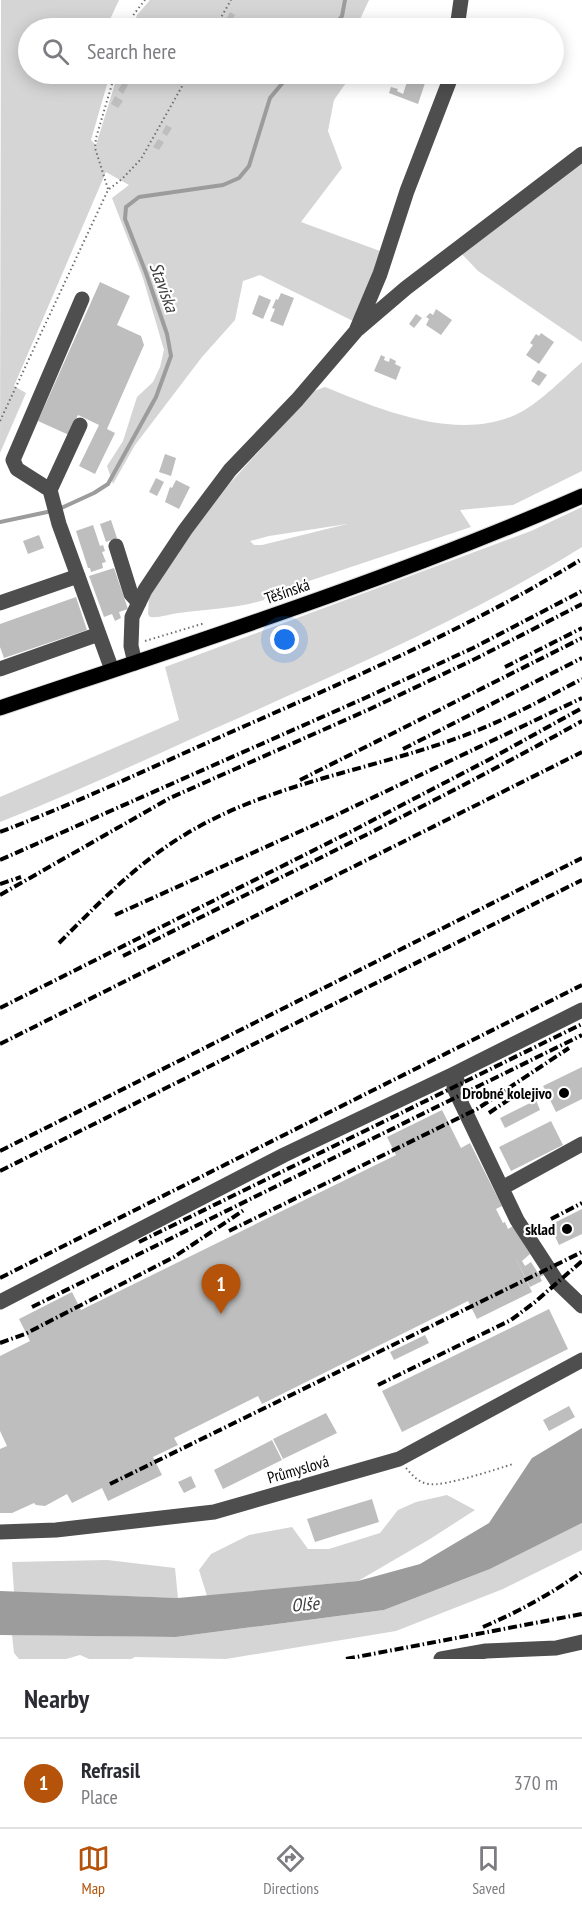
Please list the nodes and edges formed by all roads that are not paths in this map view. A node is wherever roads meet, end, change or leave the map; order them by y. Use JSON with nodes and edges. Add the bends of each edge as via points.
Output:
{"nodes":[{"id":1,"x":461,"y":0,"type":"edge"},
{"id":2,"x":458,"y":18,"type":"edge"},
{"id":3,"x":448,"y":84,"type":"edge"},
{"id":4,"x":582,"y":154,"type":"edge"},
{"id":5,"x":82,"y":299,"type":"dead end"},
{"id":6,"x":356,"y":331,"type":"junction"},
{"id":7,"x":80,"y":425,"type":"dead end"},
{"id":8,"x":51,"y":494,"type":"junction"},
{"id":9,"x":582,"y":496,"type":"edge"},
{"id":10,"x":116,"y":546,"type":"dead end"},
{"id":11,"x":78,"y":576,"type":"junction"},
{"id":12,"x":0,"y":603,"type":"edge"},
{"id":13,"x":139,"y":603,"type":"junction"},
{"id":14,"x":99,"y":634,"type":"junction"},
{"id":15,"x":135,"y":663,"type":"junction"},
{"id":16,"x":0,"y":669,"type":"edge"},
{"id":17,"x":112,"y":670,"type":"junction"},
{"id":18,"x":0,"y":708,"type":"edge"},
{"id":19,"x":582,"y":1010,"type":"edge"},
{"id":20,"x":454,"y":1074,"type":"junction"},
{"id":21,"x":582,"y":1144,"type":"edge"},
{"id":22,"x":502,"y":1188,"type":"junction"},
{"id":23,"x":0,"y":1302,"type":"edge"},
{"id":24,"x":582,"y":1306,"type":"edge"},
{"id":25,"x":582,"y":1360,"type":"edge"},
{"id":26,"x":0,"y":1532,"type":"edge"},
{"id":27,"x":582,"y":1642,"type":"edge"},
{"id":28,"x":487,"y":1655,"type":"edge"},
{"id":29,"x":441,"y":1659,"type":"edge"}],
"edges":[{"from":1,"to":2,"type":"street"},
{"from":3,"to":6,"type":"street"},
{"from":4,"to":6,"type":"street","via":[[406,288]]},
{"from":5,"to":8,"type":"street","via":[[13,460],[17,469]]},
{"from":6,"to":13,"type":"street","via":[[230,470],[185,530]]},
{"from":7,"to":8,"type":"street"},
{"from":8,"to":11,"type":"street"},
{"from":9,"to":15,"type":"main road","name":"Těšínská","via":[[361,585]]},
{"from":10,"to":13,"type":"street","via":[[131,594]]},
{"from":11,"to":12,"type":"street"},
{"from":11,"to":14,"type":"street"},
{"from":13,"to":15,"type":"street","via":[[132,617]]},
{"from":14,"to":16,"type":"street"},
{"from":14,"to":17,"type":"street"},
{"from":15,"to":17,"type":"main road","name":"Těšínská"},
{"from":17,"to":18,"type":"main road","name":"Těšínská"},
{"from":19,"to":20,"type":"street"},
{"from":20,"to":22,"type":"street","via":[[454,1088]]},
{"from":20,"to":23,"type":"street","via":[[284,1155]]},
{"from":21,"to":22,"type":"street"},
{"from":22,"to":24,"type":"street","via":[[517,1220],[558,1283]]},
{"from":25,"to":26,"type":"street","name":"Průmyslová","via":[[399,1460],[214,1512],[56,1530]]},
{"from":27,"to":28,"type":"street"},
{"from":28,"to":29,"type":"street"}]}
